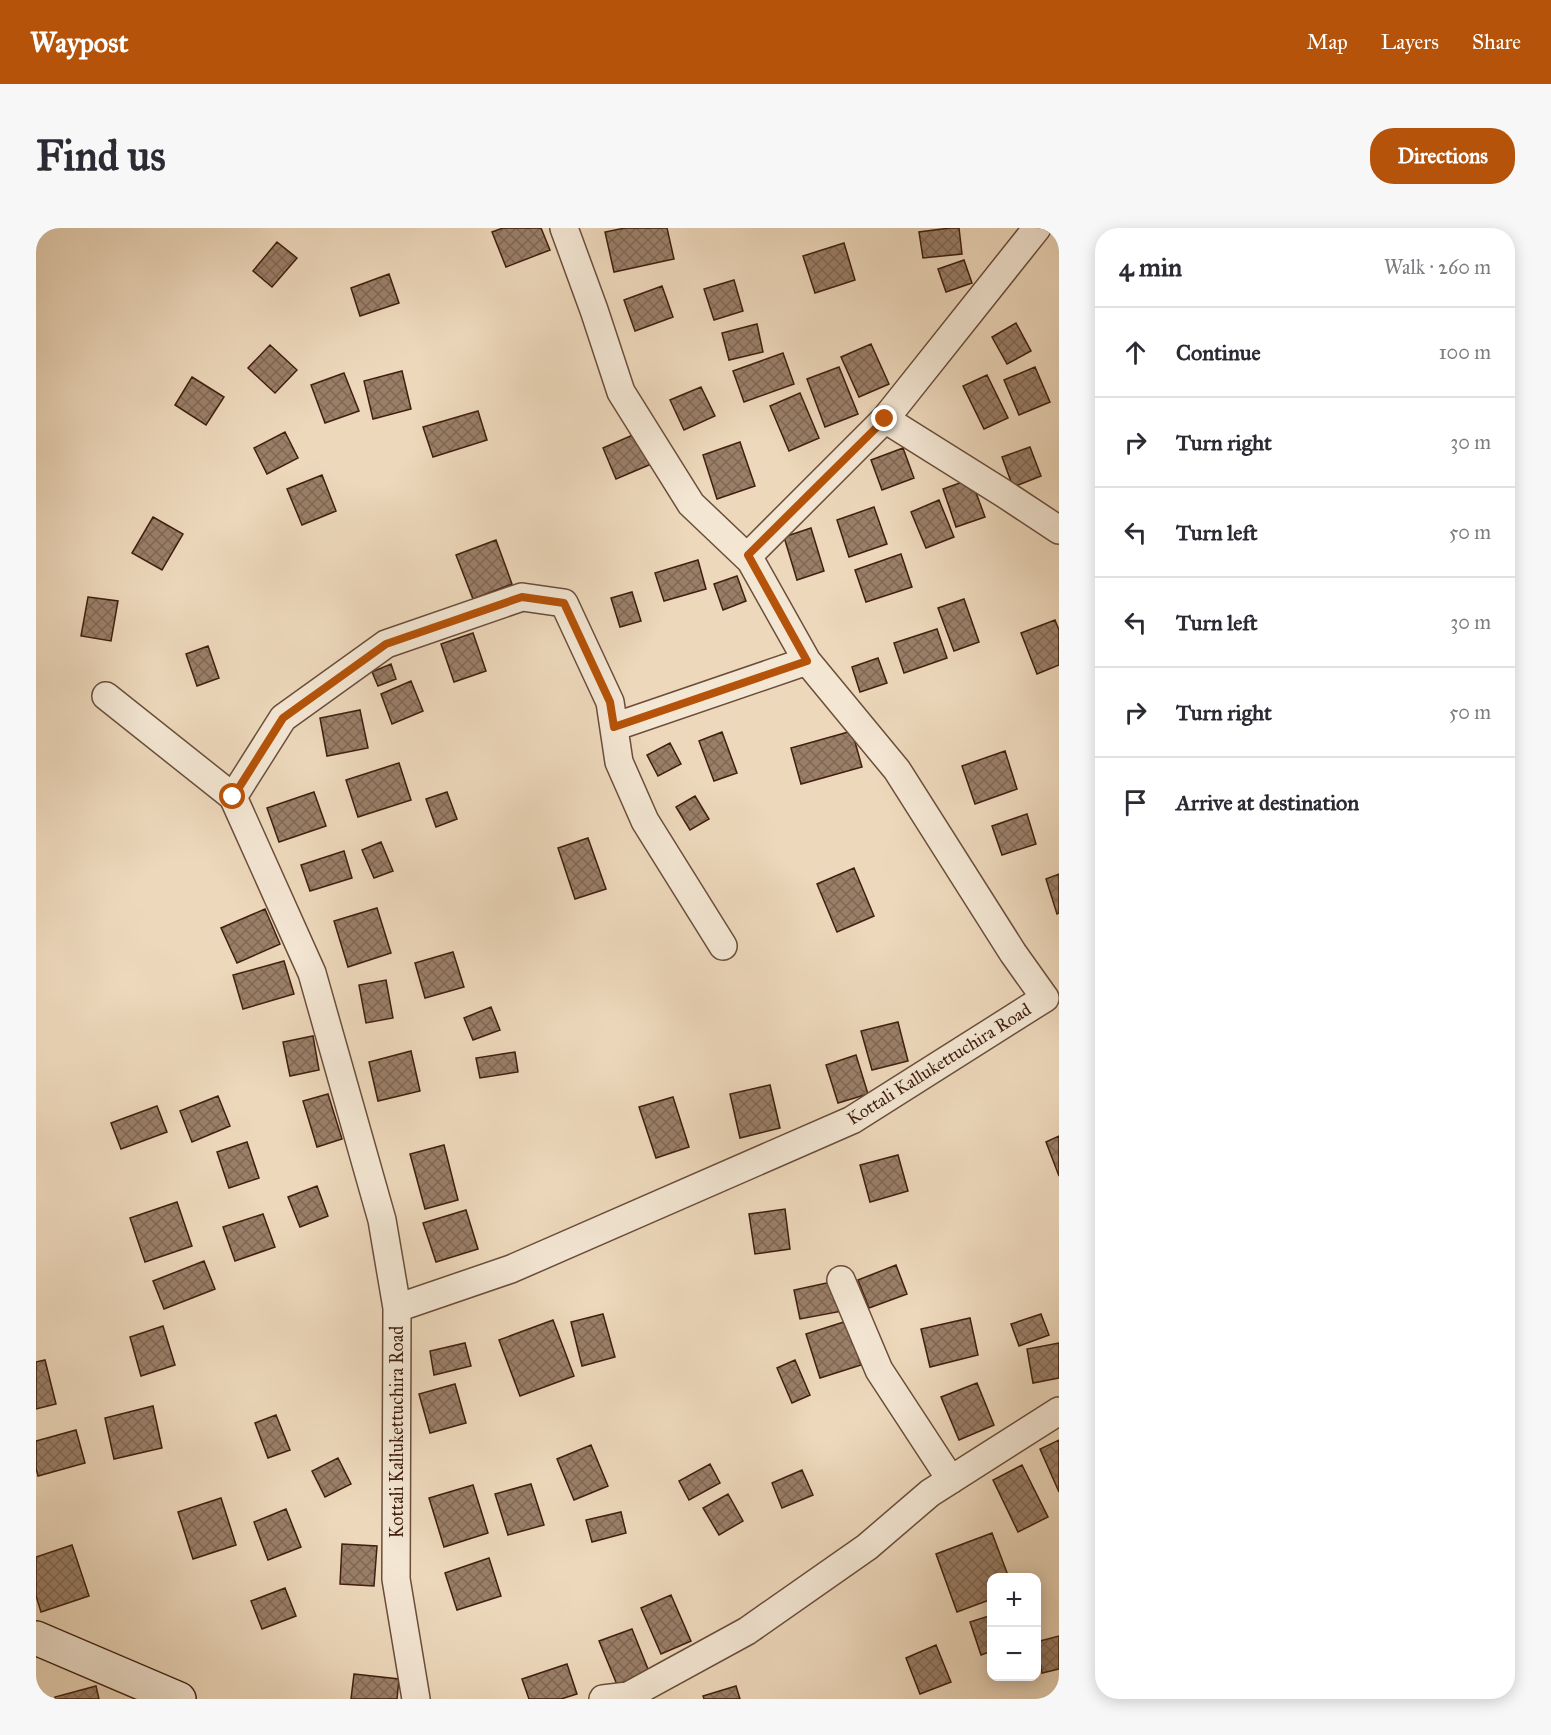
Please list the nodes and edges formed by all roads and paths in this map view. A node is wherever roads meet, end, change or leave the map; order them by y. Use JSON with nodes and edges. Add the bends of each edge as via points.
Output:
{"nodes":[{"id":1,"x":564,"y":228,"type":"edge"},
{"id":2,"x":1037,"y":228,"type":"edge"},
{"id":3,"x":885,"y":419,"type":"junction"},
{"id":4,"x":1059,"y":530,"type":"edge"},
{"id":5,"x":752,"y":562,"type":"junction"},
{"id":6,"x":807,"y":661,"type":"junction"},
{"id":7,"x":106,"y":696,"type":"dead end"},
{"id":8,"x":614,"y":727,"type":"junction"},
{"id":9,"x":233,"y":797,"type":"junction"},
{"id":10,"x":723,"y":946,"type":"dead end"},
{"id":11,"x":1013,"y":953,"type":"junction"},
{"id":12,"x":1059,"y":998,"type":"edge"},
{"id":13,"x":841,"y":1280,"type":"dead end"},
{"id":14,"x":398,"y":1308,"type":"junction"},
{"id":15,"x":1059,"y":1411,"type":"edge"},
{"id":16,"x":951,"y":1480,"type":"junction"},
{"id":17,"x":36,"y":1638,"type":"edge"},
{"id":18,"x":179,"y":1699,"type":"edge"},
{"id":19,"x":416,"y":1699,"type":"edge"},
{"id":20,"x":603,"y":1699,"type":"edge"}],
"edges":[{"from":1,"to":5,"type":"street","name":"Kottali Kallukettuchira Road","via":[[621,392],[690,504]]},
{"from":2,"to":3,"type":"street"},
{"from":3,"to":4,"type":"street"},
{"from":3,"to":5,"type":"street","via":[[748,555]]},
{"from":5,"to":6,"type":"street","name":"Kottali Kallukettuchira Road"},
{"from":6,"to":8,"type":"street"},
{"from":6,"to":11,"type":"street","name":"Kottali Kallukettuchira Road","via":[[897,770]]},
{"from":7,"to":9,"type":"street"},
{"from":8,"to":9,"type":"street","via":[[610,702],[564,603],[522,597],[386,644],[283,718]]},
{"from":8,"to":10,"type":"street","via":[[619,762],[645,821]]},
{"from":9,"to":14,"type":"street","via":[[312,973],[382,1220]]},
{"from":11,"to":12,"type":"street"},
{"from":11,"to":14,"type":"street","name":"Kottali Kallukettuchira Road","via":[[1045,999],[852,1120],[512,1269]]},
{"from":13,"to":16,"type":"street","via":[[879,1370]]},
{"from":14,"to":19,"type":"street","name":"Kottali Kallukettuchira Road","via":[[396,1579]]},
{"from":15,"to":16,"type":"street"},
{"from":16,"to":20,"type":"street","via":[[867,1546],[747,1631],[628,1696]]},
{"from":17,"to":18,"type":"main road"}]}
